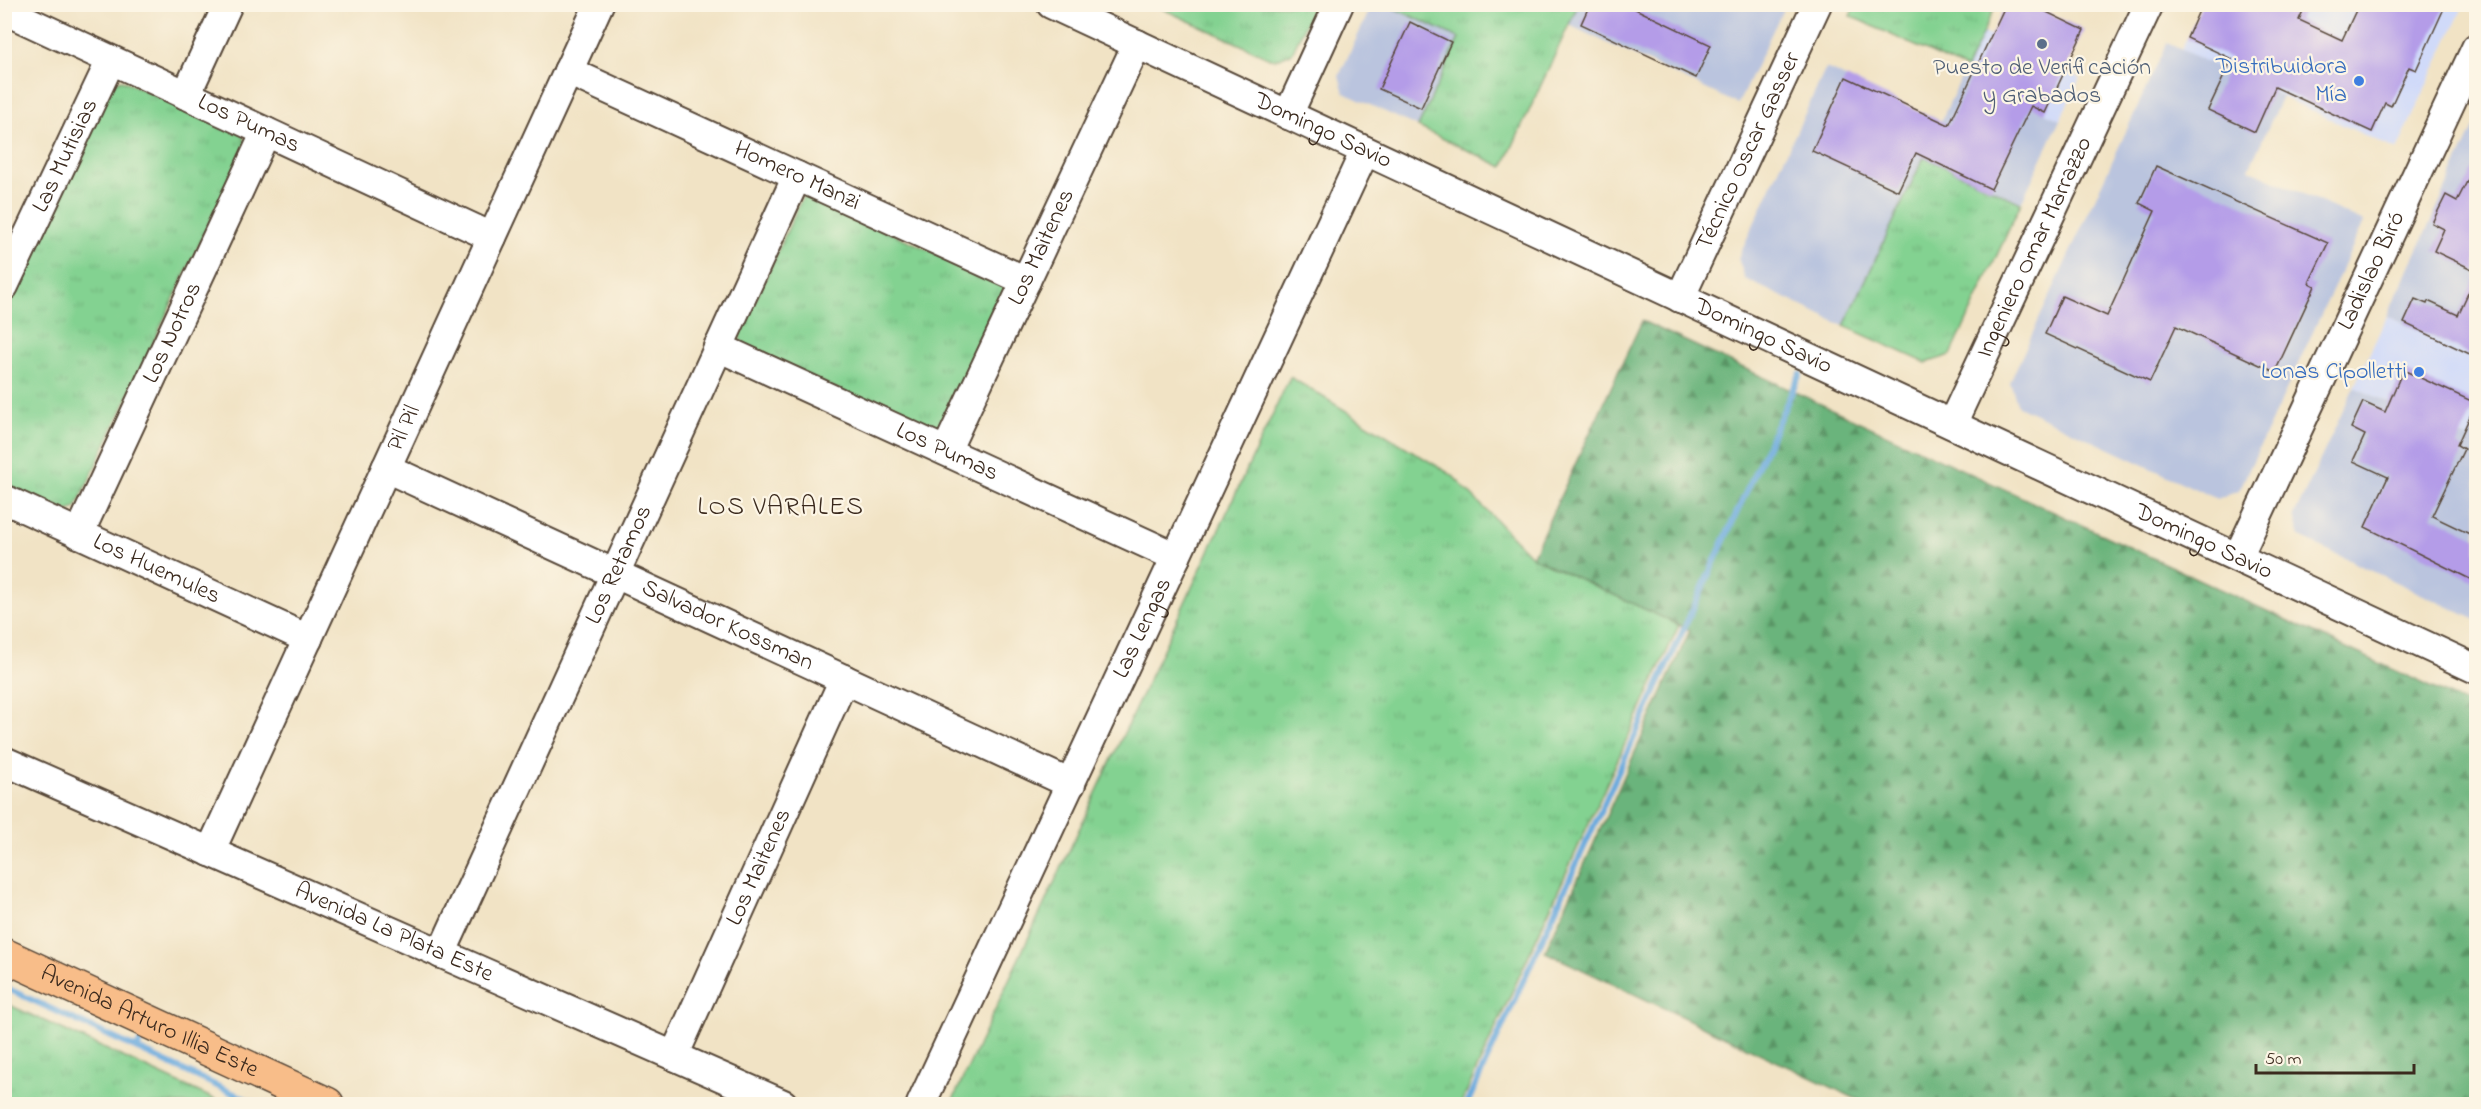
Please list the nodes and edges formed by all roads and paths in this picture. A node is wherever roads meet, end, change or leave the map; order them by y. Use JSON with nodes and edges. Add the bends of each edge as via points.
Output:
{"nodes":[{"id":1,"x":228,"y":4,"type":"edge"},
{"id":2,"x":599,"y":4,"type":"edge"},
{"id":3,"x":1051,"y":4,"type":"edge"},
{"id":4,"x":1339,"y":4,"type":"edge"},
{"id":5,"x":1817,"y":4,"type":"edge"},
{"id":6,"x":2149,"y":4,"type":"edge"},
{"id":7,"x":4,"y":10,"type":"edge"},
{"id":8,"x":1137,"y":45,"type":"junction"},
{"id":9,"x":2476,"y":48,"type":"edge"},
{"id":10,"x":111,"y":60,"type":"junction"},
{"id":11,"x":568,"y":71,"type":"junction"},
{"id":12,"x":186,"y":95,"type":"junction"},
{"id":13,"x":1288,"y":115,"type":"junction"},
{"id":14,"x":266,"y":132,"type":"junction"},
{"id":15,"x":1365,"y":151,"type":"junction"},
{"id":16,"x":797,"y":176,"type":"junction"},
{"id":17,"x":492,"y":237,"type":"junction"},
{"id":18,"x":1026,"y":281,"type":"junction"},
{"id":19,"x":4,"y":286,"type":"edge"},
{"id":20,"x":1680,"y":298,"type":"junction"},
{"id":21,"x":718,"y":347,"type":"junction"},
{"id":22,"x":1952,"y":424,"type":"junction"},
{"id":23,"x":946,"y":451,"type":"junction"},
{"id":24,"x":386,"y":468,"type":"junction"},
{"id":25,"x":4,"y":499,"type":"edge"},
{"id":26,"x":79,"y":534,"type":"junction"},
{"id":27,"x":1176,"y":556,"type":"junction"},
{"id":28,"x":2238,"y":557,"type":"junction"},
{"id":29,"x":615,"y":574,"type":"junction"},
{"id":30,"x":308,"y":639,"type":"junction"},
{"id":31,"x":2476,"y":669,"type":"edge"},
{"id":32,"x":844,"y":679,"type":"junction"},
{"id":33,"x":4,"y":761,"type":"edge"},
{"id":34,"x":1071,"y":784,"type":"junction"},
{"id":35,"x":210,"y":852,"type":"junction"},
{"id":36,"x":441,"y":954,"type":"junction"},
{"id":37,"x":4,"y":955,"type":"edge"},
{"id":38,"x":674,"y":1056,"type":"junction"},
{"id":39,"x":327,"y":1104,"type":"edge"},
{"id":40,"x":783,"y":1104,"type":"edge"},
{"id":41,"x":921,"y":1104,"type":"edge"}],
"edges":[{"from":1,"to":12,"type":"street"},
{"from":2,"to":11,"type":"street","name":"Pil Pil"},
{"from":3,"to":8,"type":"street","name":"Domingo Savio"},
{"from":4,"to":13,"type":"street"},
{"from":5,"to":20,"type":"street","name":"Técnico Oscar Gasser"},
{"from":6,"to":22,"type":"street","name":"Ingeniero Omar Marrazzo"},
{"from":7,"to":10,"type":"street","name":"Los Pumas"},
{"from":8,"to":13,"type":"street","name":"Domingo Savio"},
{"from":8,"to":18,"type":"street","name":"Los Maitenes"},
{"from":9,"to":28,"type":"street","name":"Ladislao Biró"},
{"from":10,"to":12,"type":"street","name":"Los Pumas"},
{"from":10,"to":19,"type":"street","name":"Las Mutisias"},
{"from":11,"to":16,"type":"street","name":"Homero Manzi"},
{"from":11,"to":17,"type":"street","name":"Pil Pil"},
{"from":12,"to":14,"type":"street","name":"Los Pumas"},
{"from":13,"to":15,"type":"street","name":"Domingo Savio"},
{"from":14,"to":17,"type":"street","name":"Los Pumas"},
{"from":14,"to":26,"type":"street","name":"Los Notros"},
{"from":15,"to":20,"type":"street","name":"Domingo Savio"},
{"from":15,"to":27,"type":"street","name":"Las Lengas"},
{"from":16,"to":18,"type":"street","name":"Homero Manzi"},
{"from":16,"to":21,"type":"street","name":"Los Retamos"},
{"from":17,"to":24,"type":"street","name":"Pil Pil"},
{"from":18,"to":23,"type":"street","name":"Los Maitenes"},
{"from":20,"to":22,"type":"street","name":"Domingo Savio"},
{"from":21,"to":23,"type":"street","name":"Los Pumas"},
{"from":21,"to":29,"type":"street","name":"Los Retamos"},
{"from":22,"to":28,"type":"street","name":"Domingo Savio"},
{"from":23,"to":27,"type":"street","name":"Los Pumas"},
{"from":24,"to":29,"type":"street","name":"Salvador Kossman"},
{"from":24,"to":30,"type":"street","name":"Pil Pil"},
{"from":25,"to":26,"type":"street","name":"Los Huemules"},
{"from":26,"to":30,"type":"street","name":"Los Huemules"},
{"from":27,"to":34,"type":"street","name":"Las Lengas"},
{"from":28,"to":31,"type":"street","name":"Domingo Savio"},
{"from":29,"to":32,"type":"street","name":"Salvador Kossman"},
{"from":29,"to":36,"type":"street","name":"Los Retamos"},
{"from":30,"to":35,"type":"street","name":"Pil Pil"},
{"from":32,"to":34,"type":"street","name":"Salvador Kossman"},
{"from":32,"to":38,"type":"street","name":"Los Maitenes"},
{"from":33,"to":35,"type":"street","name":"Avenida La Plata Este"},
{"from":34,"to":41,"type":"street","name":"Las Lengas"},
{"from":35,"to":36,"type":"street","name":"Avenida La Plata Este"},
{"from":36,"to":38,"type":"street","name":"Avenida La Plata Este"},
{"from":37,"to":39,"type":"main road","name":"Avenida Arturo Illia Este"},
{"from":38,"to":40,"type":"street","name":"Avenida La Plata Este"}]}
